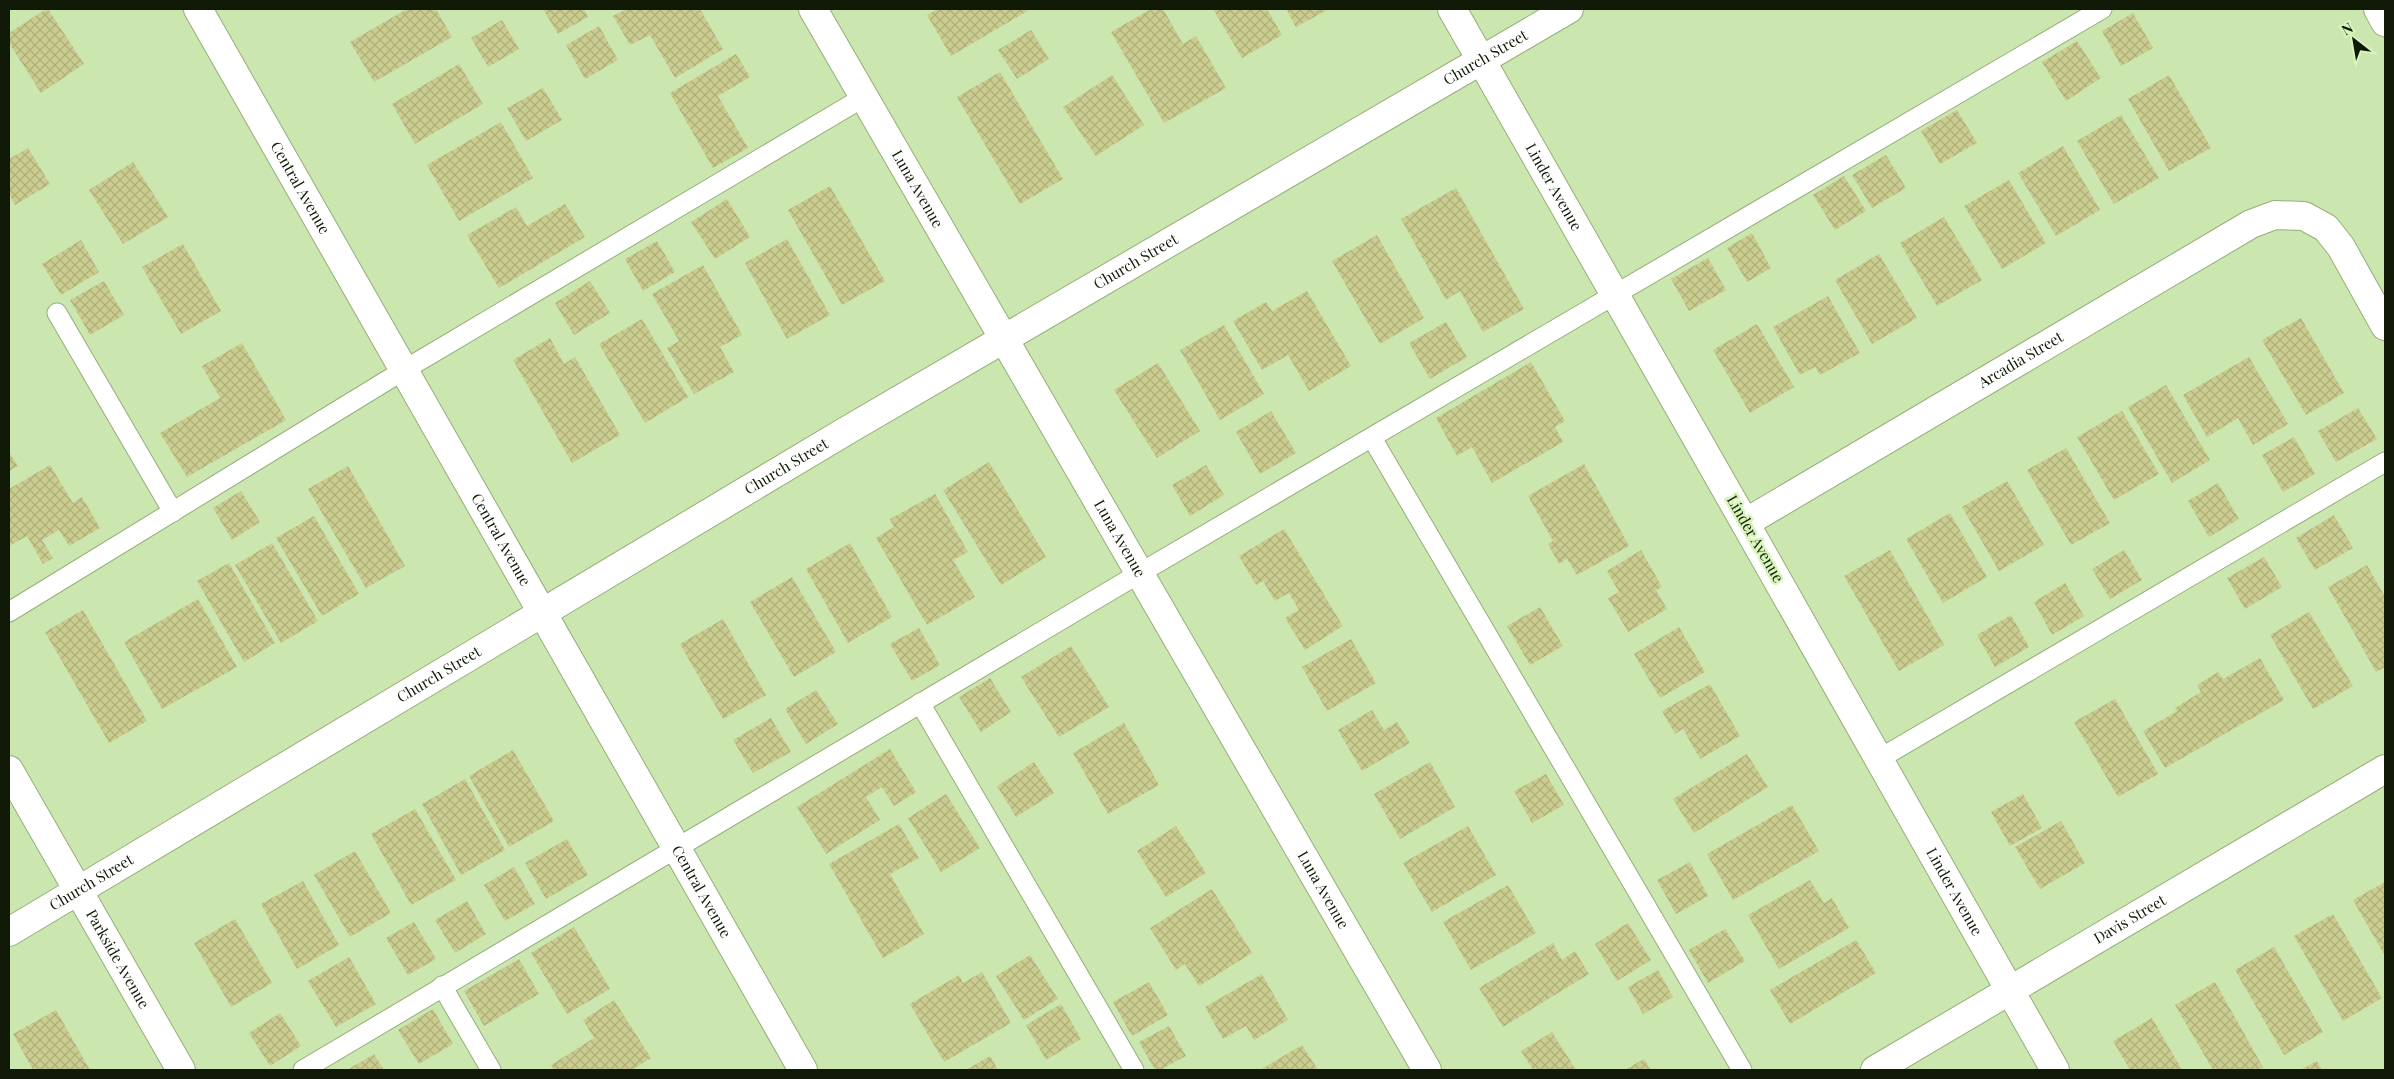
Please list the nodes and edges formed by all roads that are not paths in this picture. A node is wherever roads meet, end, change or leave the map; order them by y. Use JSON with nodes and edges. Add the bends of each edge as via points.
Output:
{"nodes":[{"id":1,"x":198,"y":9,"type":"edge"},
{"id":2,"x":813,"y":9,"type":"edge"},
{"id":3,"x":1452,"y":9,"type":"edge"},
{"id":4,"x":1570,"y":9,"type":"edge"},
{"id":5,"x":2102,"y":9,"type":"edge"},
{"id":6,"x":2378,"y":9,"type":"edge"},
{"id":7,"x":2385,"y":22,"type":"edge"},
{"id":8,"x":1481,"y":60,"type":"junction"},
{"id":9,"x":864,"y":97,"type":"junction"},
{"id":10,"x":1614,"y":294,"type":"junction"},
{"id":11,"x":58,"y":313,"type":"dead end"},
{"id":12,"x":2385,"y":326,"type":"edge"},
{"id":13,"x":1004,"y":338,"type":"junction"},
{"id":14,"x":404,"y":370,"type":"junction"},
{"id":15,"x":1372,"y":438,"type":"junction"},
{"id":16,"x":2385,"y":462,"type":"edge"},
{"id":17,"x":173,"y":512,"type":"junction"},
{"id":18,"x":1745,"y":523,"type":"junction"},
{"id":19,"x":1140,"y":573,"type":"junction"},
{"id":20,"x":542,"y":611,"type":"junction"},
{"id":21,"x":9,"y":612,"type":"edge"},
{"id":22,"x":920,"y":703,"type":"junction"},
{"id":23,"x":1880,"y":759,"type":"junction"},
{"id":24,"x":2385,"y":769,"type":"edge"},
{"id":25,"x":9,"y":770,"type":"edge"},
{"id":26,"x":677,"y":849,"type":"junction"},
{"id":27,"x":78,"y":890,"type":"junction"},
{"id":28,"x":9,"y":932,"type":"edge"},
{"id":29,"x":442,"y":986,"type":"junction"},
{"id":30,"x":2010,"y":991,"type":"junction"},
{"id":31,"x":180,"y":1070,"type":"edge"},
{"id":32,"x":303,"y":1070,"type":"edge"},
{"id":33,"x":491,"y":1070,"type":"edge"},
{"id":34,"x":803,"y":1070,"type":"edge"},
{"id":35,"x":1134,"y":1070,"type":"edge"},
{"id":36,"x":1427,"y":1070,"type":"edge"},
{"id":37,"x":1742,"y":1070,"type":"edge"},
{"id":38,"x":1875,"y":1070,"type":"edge"},
{"id":39,"x":2055,"y":1070,"type":"edge"}],
"edges":[{"from":1,"to":14,"type":"main road","name":"Central Avenue"},
{"from":2,"to":9,"type":"main road","name":"Luna Avenue"},
{"from":3,"to":8,"type":"main road","name":"Linder Avenue"},
{"from":4,"to":8,"type":"main road","name":"Church Street"},
{"from":5,"to":10,"type":"lane"},
{"from":6,"to":7,"type":"main road"},
{"from":8,"to":10,"type":"main road","name":"Linder Avenue"},
{"from":8,"to":13,"type":"main road","name":"Church Street"},
{"from":9,"to":13,"type":"main road","name":"Luna Avenue"},
{"from":9,"to":14,"type":"lane"},
{"from":10,"to":15,"type":"lane"},
{"from":10,"to":18,"type":"main road","name":"Linder Avenue"},
{"from":11,"to":17,"type":"lane"},
{"from":12,"to":18,"type":"main road","name":"Arcadia Street","via":[[2341,247],[2326,228],[2304,216],[2276,215],[2251,224]]},
{"from":13,"to":19,"type":"main road","name":"Luna Avenue"},
{"from":13,"to":20,"type":"main road","name":"Church Street"},
{"from":14,"to":17,"type":"lane"},
{"from":14,"to":20,"type":"main road","name":"Central Avenue"},
{"from":15,"to":19,"type":"lane"},
{"from":15,"to":37,"type":"lane"},
{"from":16,"to":23,"type":"lane"},
{"from":17,"to":21,"type":"lane"},
{"from":18,"to":23,"type":"main road","name":"Linder Avenue"},
{"from":19,"to":22,"type":"lane"},
{"from":19,"to":36,"type":"main road","name":"Luna Avenue"},
{"from":20,"to":26,"type":"main road","name":"Central Avenue"},
{"from":20,"to":27,"type":"main road","name":"Church Street"},
{"from":22,"to":26,"type":"lane"},
{"from":22,"to":35,"type":"lane"},
{"from":23,"to":30,"type":"main road","name":"Linder Avenue"},
{"from":24,"to":30,"type":"main road","name":"Davis Street"},
{"from":25,"to":27,"type":"main road","name":"Parkside Avenue"},
{"from":26,"to":29,"type":"lane"},
{"from":26,"to":34,"type":"main road","name":"Central Avenue"},
{"from":27,"to":28,"type":"main road","name":"Church Street"},
{"from":27,"to":31,"type":"main road","name":"Parkside Avenue"},
{"from":29,"to":32,"type":"lane"},
{"from":29,"to":33,"type":"lane"},
{"from":30,"to":38,"type":"main road","name":"Davis Street"},
{"from":30,"to":39,"type":"main road","name":"Linder Avenue"}]}
